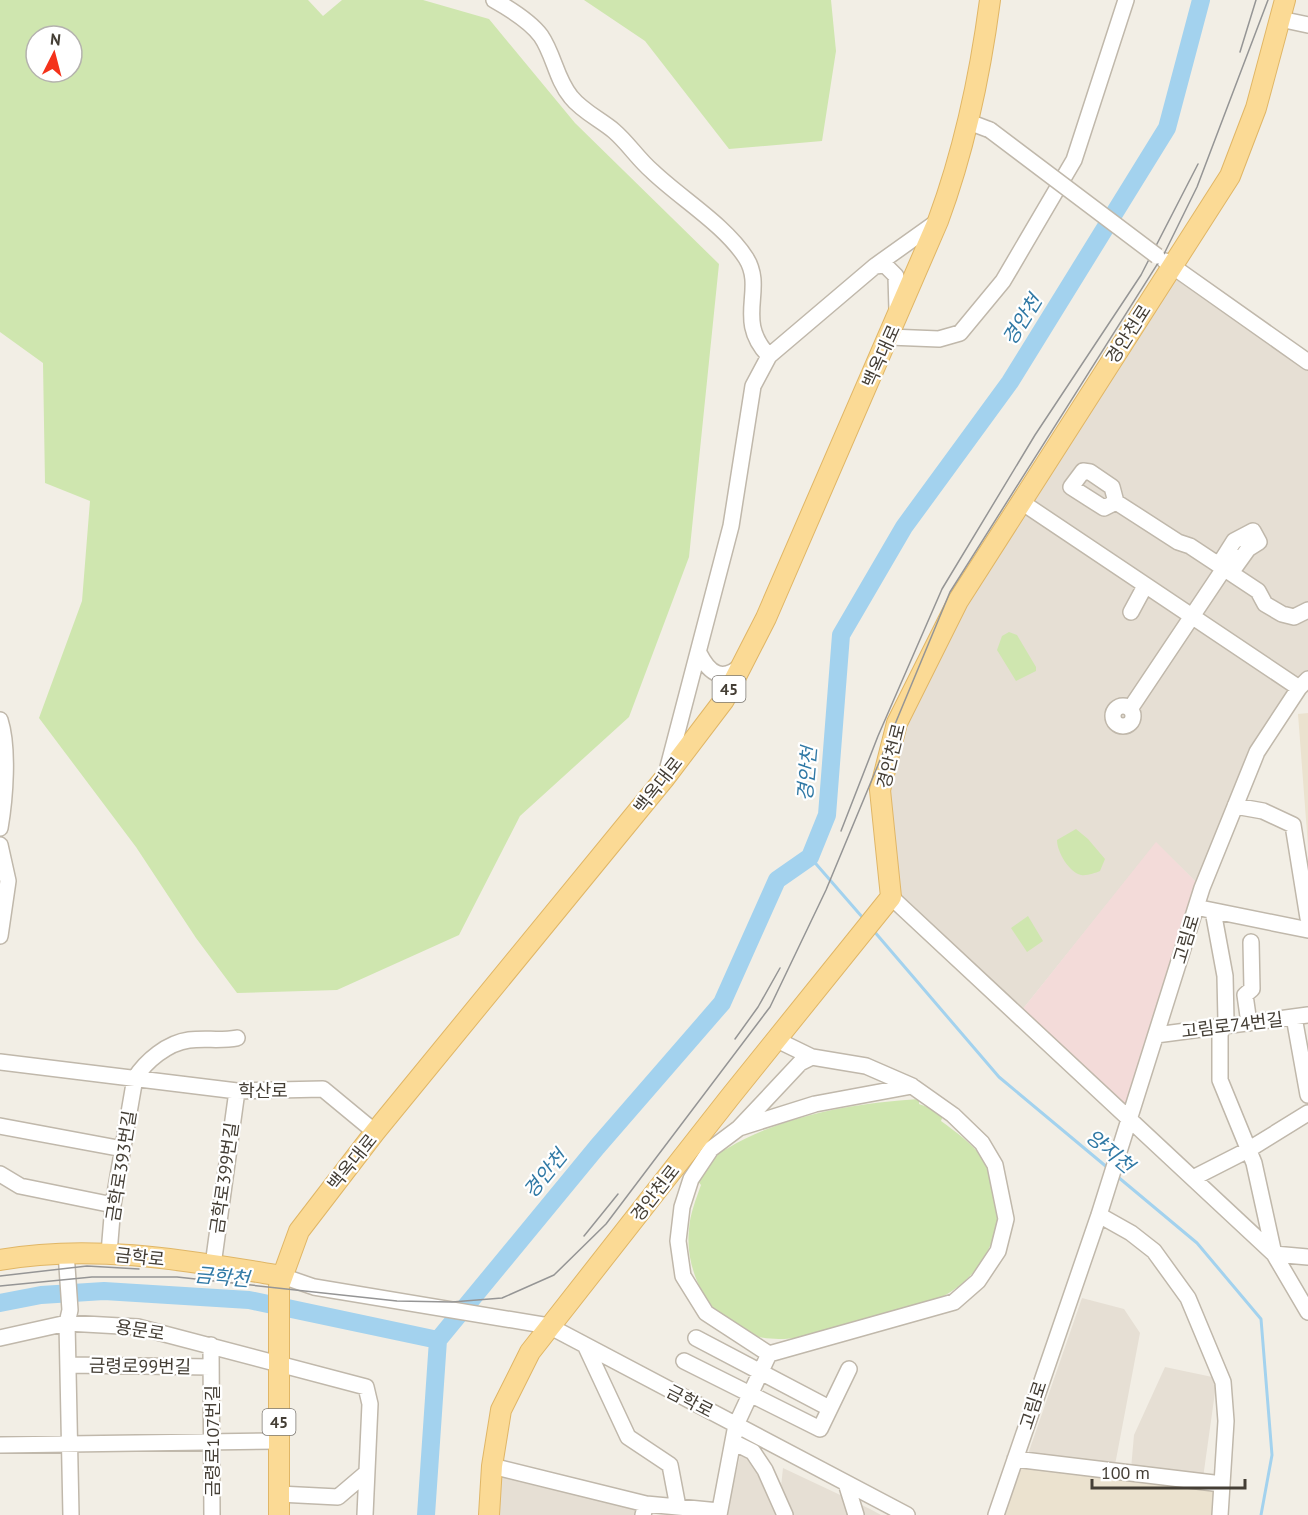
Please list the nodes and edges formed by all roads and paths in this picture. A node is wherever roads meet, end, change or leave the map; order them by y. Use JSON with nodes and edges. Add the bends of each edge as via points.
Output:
{"nodes":[{"id":1,"x":494,"y":0,"type":"edge"},
{"id":2,"x":990,"y":0,"type":"edge"},
{"id":3,"x":1126,"y":0,"type":"edge"},
{"id":4,"x":1282,"y":10,"type":"edge"},
{"id":5,"x":1308,"y":25,"type":"edge"},
{"id":6,"x":969,"y":122,"type":"junction"},
{"id":7,"x":938,"y":221,"type":"junction"},
{"id":8,"x":1165,"y":261,"type":"junction"},
{"id":9,"x":875,"y":266,"type":"junction"},
{"id":10,"x":897,"y":319,"type":"junction"},
{"id":11,"x":889,"y":337,"type":"junction"},
{"id":12,"x":769,"y":356,"type":"junction"},
{"id":13,"x":1308,"y":362,"type":"edge"},
{"id":14,"x":1020,"y":501,"type":"junction"},
{"id":15,"x":1116,"y":502,"type":"dead end"},
{"id":16,"x":1233,"y":555,"type":"dead end"},
{"id":17,"x":1224,"y":569,"type":"junction"},
{"id":18,"x":1146,"y":586,"type":"junction"},
{"id":19,"x":1308,"y":610,"type":"edge"},
{"id":20,"x":1131,"y":612,"type":"dead end"},
{"id":21,"x":1191,"y":616,"type":"junction"},
{"id":22,"x":699,"y":653,"type":"junction"},
{"id":23,"x":742,"y":665,"type":"junction"},
{"id":24,"x":1303,"y":684,"type":"edge"},
{"id":25,"x":1124,"y":713,"type":"dead end"},
{"id":26,"x":1,"y":728,"type":"edge"},
{"id":27,"x":664,"y":779,"type":"junction"},
{"id":28,"x":1235,"y":806,"type":"junction"},
{"id":29,"x":0,"y":828,"type":"edge"},
{"id":30,"x":0,"y":845,"type":"edge"},
{"id":31,"x":887,"y":902,"type":"junction"},
{"id":32,"x":1196,"y":907,"type":"junction"},
{"id":33,"x":1213,"y":911,"type":"junction"},
{"id":34,"x":1308,"y":918,"type":"edge"},
{"id":35,"x":1308,"y":930,"type":"edge"},
{"id":36,"x":0,"y":936,"type":"edge"},
{"id":37,"x":1251,"y":942,"type":"dead end"},
{"id":38,"x":1301,"y":1016,"type":"edge"},
{"id":39,"x":1249,"y":1023,"type":"junction"},
{"id":40,"x":1222,"y":1027,"type":"junction"},
{"id":41,"x":1156,"y":1035,"type":"junction"},
{"id":42,"x":237,"y":1038,"type":"dead end"},
{"id":43,"x":777,"y":1040,"type":"junction"},
{"id":44,"x":812,"y":1057,"type":"junction"},
{"id":45,"x":0,"y":1062,"type":"edge"},
{"id":46,"x":135,"y":1078,"type":"junction"},
{"id":47,"x":912,"y":1086,"type":"junction"},
{"id":48,"x":237,"y":1091,"type":"junction"},
{"id":49,"x":1308,"y":1095,"type":"edge"},
{"id":50,"x":1308,"y":1113,"type":"edge"},
{"id":51,"x":1128,"y":1119,"type":"junction"},
{"id":52,"x":0,"y":1126,"type":"edge"},
{"id":53,"x":739,"y":1128,"type":"junction"},
{"id":54,"x":375,"y":1132,"type":"junction"},
{"id":55,"x":123,"y":1149,"type":"junction"},
{"id":56,"x":1248,"y":1150,"type":"junction"},
{"id":57,"x":0,"y":1174,"type":"edge"},
{"id":58,"x":1193,"y":1178,"type":"junction"},
{"id":59,"x":113,"y":1205,"type":"junction"},
{"id":60,"x":1098,"y":1215,"type":"junction"},
{"id":61,"x":66,"y":1252,"type":"junction"},
{"id":62,"x":109,"y":1253,"type":"junction"},
{"id":63,"x":1274,"y":1254,"type":"junction"},
{"id":64,"x":1308,"y":1257,"type":"edge"},
{"id":65,"x":0,"y":1260,"type":"edge"},
{"id":66,"x":213,"y":1265,"type":"junction"},
{"id":67,"x":281,"y":1281,"type":"junction"},
{"id":68,"x":1308,"y":1312,"type":"edge"},
{"id":69,"x":69,"y":1317,"type":"junction"},
{"id":70,"x":541,"y":1325,"type":"junction"},
{"id":71,"x":0,"y":1338,"type":"edge"},
{"id":72,"x":696,"y":1338,"type":"dead end"},
{"id":73,"x":211,"y":1345,"type":"junction"},
{"id":74,"x":586,"y":1347,"type":"junction"},
{"id":75,"x":769,"y":1354,"type":"junction"},
{"id":76,"x":684,"y":1361,"type":"dead end"},
{"id":77,"x":279,"y":1362,"type":"junction"},
{"id":78,"x":68,"y":1365,"type":"junction"},
{"id":79,"x":212,"y":1368,"type":"junction"},
{"id":80,"x":849,"y":1369,"type":"dead end"},
{"id":81,"x":763,"y":1372,"type":"junction"},
{"id":82,"x":751,"y":1396,"type":"junction"},
{"id":83,"x":830,"y":1408,"type":"junction"},
{"id":84,"x":736,"y":1425,"type":"junction"},
{"id":85,"x":279,"y":1441,"type":"junction"},
{"id":86,"x":213,"y":1442,"type":"junction"},
{"id":87,"x":733,"y":1442,"type":"junction"},
{"id":88,"x":0,"y":1445,"type":"edge"},
{"id":89,"x":70,"y":1445,"type":"junction"},
{"id":90,"x":1015,"y":1459,"type":"junction"},
{"id":91,"x":492,"y":1466,"type":"junction"},
{"id":92,"x":365,"y":1474,"type":"junction"},
{"id":93,"x":846,"y":1483,"type":"junction"},
{"id":94,"x":1222,"y":1484,"type":"junction"},
{"id":95,"x":279,"y":1494,"type":"junction"},
{"id":96,"x":678,"y":1507,"type":"junction"},
{"id":97,"x":644,"y":1509,"type":"edge"},
{"id":98,"x":719,"y":1513,"type":"edge"},
{"id":99,"x":71,"y":1515,"type":"edge"},
{"id":100,"x":212,"y":1515,"type":"edge"},
{"id":101,"x":279,"y":1515,"type":"edge"},
{"id":102,"x":365,"y":1515,"type":"edge"},
{"id":103,"x":489,"y":1515,"type":"edge"},
{"id":104,"x":785,"y":1515,"type":"edge"},
{"id":105,"x":856,"y":1515,"type":"edge"},
{"id":106,"x":907,"y":1515,"type":"edge"},
{"id":107,"x":996,"y":1515,"type":"edge"},
{"id":108,"x":1220,"y":1515,"type":"edge"}],
"edges":[{"from":1,"to":12,"type":"street","via":[[541,36],[560,82],[572,99],[615,132],[651,171],[745,256],[752,276],[751,326]]},
{"from":2,"to":6,"type":"main road","name":"백옥대로","number":"45"},
{"from":3,"to":11,"type":"street","via":[[1074,160],[1003,280],[960,333],[939,339]]},
{"from":4,"to":5,"type":"street"},
{"from":4,"to":8,"type":"main road","name":"경안천로","via":[[1256,108],[1230,176]]},
{"from":6,"to":7,"type":"main road","name":"백옥대로","number":"45"},
{"from":6,"to":8,"type":"street","bridge":true,"via":[[990,130]]},
{"from":7,"to":9,"type":"street"},
{"from":7,"to":10,"type":"main road","name":"백옥대로","number":"45"},
{"from":8,"to":13,"type":"street"},
{"from":8,"to":14,"type":"main road","name":"경안천로"},
{"from":9,"to":10,"type":"street","via":[[885,265],[896,276]]},
{"from":9,"to":12,"type":"street"},
{"from":10,"to":11,"type":"main road","name":"백옥대로","number":"45"},
{"from":11,"to":23,"type":"main road","name":"백옥대로","number":"45"},
{"from":12,"to":22,"type":"street","via":[[753,386],[731,526]]},
{"from":14,"to":18,"type":"street"},
{"from":14,"to":31,"type":"main road","name":"경안천로","via":[[958,601],[897,723],[880,790]]},
{"from":15,"to":17,"type":"street"},
{"from":16,"to":17,"type":"street"},
{"from":17,"to":19,"type":"street","via":[[1258,591],[1265,604],[1282,614],[1294,617]]},
{"from":17,"to":21,"type":"street"},
{"from":18,"to":20,"type":"street"},
{"from":18,"to":21,"type":"street"},
{"from":21,"to":24,"type":"street"},
{"from":21,"to":25,"type":"street"},
{"from":22,"to":23,"type":"street","via":[[707,667],[717,674],[732,673]]},
{"from":22,"to":27,"type":"street"},
{"from":23,"to":27,"type":"main road","name":"백옥대로","number":"45","via":[[724,700]]},
{"from":24,"to":28,"type":"street","name":"고림로","via":[[1257,752]]},
{"from":26,"to":29,"type":"street","via":[[5,801]]},
{"from":27,"to":54,"type":"main road","name":"백옥대로","number":"45"},
{"from":28,"to":32,"type":"street","name":"고림로"},
{"from":28,"to":34,"type":"street","via":[[1263,811],[1293,825]]},
{"from":30,"to":36,"type":"street","via":[[8,881]]},
{"from":31,"to":43,"type":"main road","name":"경안천로"},
{"from":31,"to":51,"type":"street"},
{"from":32,"to":33,"type":"street"},
{"from":32,"to":41,"type":"street","name":"고림로"},
{"from":33,"to":35,"type":"street"},
{"from":33,"to":40,"type":"street","via":[[1225,976],[1226,1021]]},
{"from":37,"to":39,"type":"street","via":[[1252,988],[1245,996]]},
{"from":38,"to":39,"type":"street","name":"고림로74번길"},
{"from":38,"to":49,"type":"street"},
{"from":39,"to":40,"type":"street","name":"고림로74번길"},
{"from":40,"to":41,"type":"street","name":"고림로74번길"},
{"from":40,"to":56,"type":"street","via":[[1220,1080]]},
{"from":41,"to":51,"type":"street","name":"고림로"},
{"from":42,"to":46,"type":"street","via":[[177,1044],[144,1065]]},
{"from":43,"to":44,"type":"street"},
{"from":43,"to":70,"type":"main road","name":"경안천로"},
{"from":44,"to":47,"type":"street","via":[[866,1066]]},
{"from":44,"to":53,"type":"street","via":[[800,1063]]},
{"from":45,"to":46,"type":"street","name":"학산로"},
{"from":46,"to":48,"type":"street","name":"학산로"},
{"from":46,"to":55,"type":"street","name":"금학로393번길"},
{"from":47,"to":53,"type":"street","via":[[815,1104]]},
{"from":47,"to":75,"type":"street","via":[[953,1115],[982,1143],[996,1165],[1006,1219],[998,1251],[978,1281],[954,1302]]},
{"from":48,"to":54,"type":"street","name":"학산로","via":[[323,1089]]},
{"from":48,"to":66,"type":"street","name":"금학로399번길"},
{"from":50,"to":56,"type":"street"},
{"from":51,"to":58,"type":"street"},
{"from":51,"to":60,"type":"street","name":"고림로"},
{"from":52,"to":55,"type":"street"},
{"from":53,"to":75,"type":"street","via":[[711,1149],[691,1179],[682,1207],[678,1241],[683,1276],[706,1313]]},
{"from":54,"to":67,"type":"main road","name":"백옥대로","number":"45","via":[[299,1231]]},
{"from":55,"to":59,"type":"street","name":"금학로393번길"},
{"from":56,"to":58,"type":"street"},
{"from":56,"to":63,"type":"street"},
{"from":57,"to":59,"type":"street","via":[[20,1186]]},
{"from":58,"to":63,"type":"street"},
{"from":59,"to":62,"type":"street","name":"금학로393번길"},
{"from":60,"to":90,"type":"street","name":"고림로"},
{"from":60,"to":94,"type":"street","via":[[1155,1251],[1188,1298],[1223,1382],[1226,1421]]},
{"from":61,"to":62,"type":"main road","name":"금학로"},
{"from":61,"to":65,"type":"main road","name":"금학로"},
{"from":61,"to":69,"type":"street","name":"금령로99번길"},
{"from":62,"to":66,"type":"main road","name":"금학로"},
{"from":63,"to":64,"type":"street"},
{"from":63,"to":68,"type":"street"},
{"from":66,"to":67,"type":"main road","name":"금학로"},
{"from":67,"to":70,"type":"street","name":"금학로"},
{"from":67,"to":77,"type":"main road","name":"백옥대로","number":"45"},
{"from":69,"to":71,"type":"street","name":"용문로"},
{"from":69,"to":73,"type":"street","name":"용문로","via":[[138,1327]]},
{"from":69,"to":78,"type":"street","name":"금령로99번길"},
{"from":70,"to":74,"type":"street","name":"금학로"},
{"from":70,"to":91,"type":"main road","name":"경안천로","via":[[501,1410]]},
{"from":72,"to":81,"type":"street"},
{"from":73,"to":77,"type":"street","name":"용문로"},
{"from":73,"to":79,"type":"street","name":"금령로107번길"},
{"from":74,"to":84,"type":"street","name":"금학로"},
{"from":74,"to":96,"type":"street","via":[[628,1437],[670,1465]]},
{"from":75,"to":81,"type":"street"},
{"from":76,"to":82,"type":"street"},
{"from":77,"to":85,"type":"main road","name":"백옥대로","number":"45"},
{"from":77,"to":92,"type":"street","name":"용문로","via":[[366,1387],[370,1404]]},
{"from":78,"to":79,"type":"street","name":"금령로99번길"},
{"from":78,"to":89,"type":"street","name":"금령로99번길"},
{"from":79,"to":86,"type":"street","name":"금령로107번길"},
{"from":80,"to":83,"type":"street"},
{"from":81,"to":82,"type":"street"},
{"from":81,"to":83,"type":"street"},
{"from":82,"to":83,"type":"street","via":[[820,1429]]},
{"from":82,"to":84,"type":"street"},
{"from":84,"to":87,"type":"street"},
{"from":84,"to":93,"type":"street","name":"금학로"},
{"from":85,"to":86,"type":"street"},
{"from":85,"to":95,"type":"main road","name":"백옥대로","number":"45"},
{"from":86,"to":89,"type":"street"},
{"from":86,"to":100,"type":"street","name":"금령로107번길"},
{"from":87,"to":98,"type":"street"},
{"from":87,"to":104,"type":"street","via":[[753,1452]]},
{"from":88,"to":89,"type":"street"},
{"from":89,"to":99,"type":"street","name":"금령로99번길"},
{"from":90,"to":94,"type":"street"},
{"from":90,"to":107,"type":"street","name":"고림로"},
{"from":91,"to":97,"type":"street"},
{"from":91,"to":103,"type":"main road","name":"경안천로"},
{"from":92,"to":95,"type":"street","via":[[338,1497]]},
{"from":92,"to":102,"type":"street"},
{"from":93,"to":105,"type":"street"},
{"from":93,"to":106,"type":"street","name":"금학로"},
{"from":94,"to":108,"type":"street"},
{"from":95,"to":101,"type":"main road","name":"백옥대로","number":"45"},
{"from":96,"to":97,"type":"street"},
{"from":96,"to":98,"type":"street"}]}
